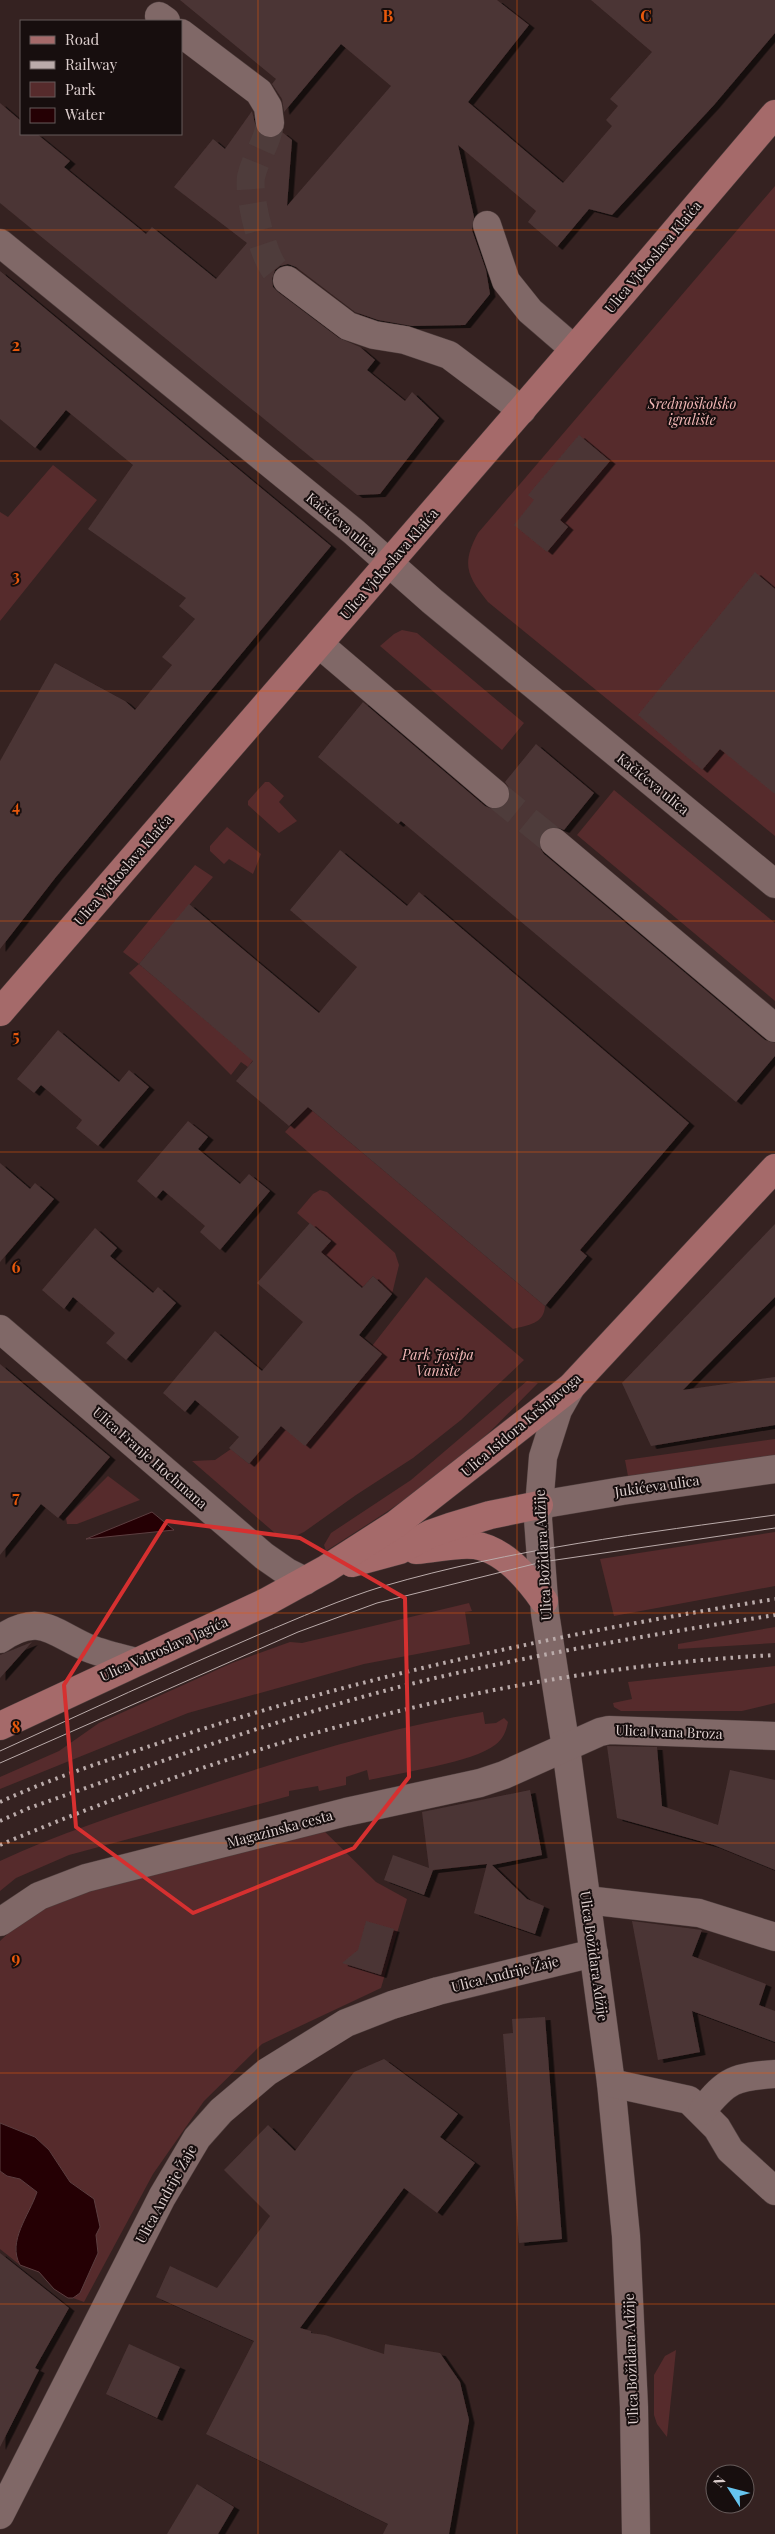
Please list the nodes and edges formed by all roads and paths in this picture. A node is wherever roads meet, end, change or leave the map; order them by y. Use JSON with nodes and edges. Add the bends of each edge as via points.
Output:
{"nodes":[{"id":1,"x":182,"y":34,"type":"edge"},
{"id":2,"x":775,"y":114,"type":"edge"},
{"id":3,"x":270,"y":123,"type":"tunnel mouth"},
{"id":4,"x":487,"y":225,"type":"dead end"},
{"id":5,"x":0,"y":243,"type":"edge"},
{"id":6,"x":287,"y":280,"type":"tunnel mouth"},
{"id":7,"x":574,"y":349,"type":"junction"},
{"id":8,"x":522,"y":410,"type":"junction"},
{"id":9,"x":389,"y":564,"type":"junction"},
{"id":10,"x":319,"y":644,"type":"junction"},
{"id":11,"x":495,"y":794,"type":"tunnel mouth"},
{"id":12,"x":554,"y":842,"type":"tunnel mouth"},
{"id":13,"x":775,"y":884,"type":"edge"},
{"id":14,"x":0,"y":1012,"type":"edge"},
{"id":15,"x":775,"y":1028,"type":"edge"},
{"id":16,"x":775,"y":1168,"type":"edge"},
{"id":17,"x":0,"y":1329,"type":"edge"},
{"id":18,"x":571,"y":1387,"type":"junction"},
{"id":19,"x":775,"y":1469,"type":"edge"},
{"id":20,"x":539,"y":1505,"type":"junction"},
{"id":21,"x":400,"y":1550,"type":"junction"},
{"id":22,"x":316,"y":1575,"type":"junction"},
{"id":23,"x":544,"y":1601,"type":"junction"},
{"id":24,"x":0,"y":1639,"type":"edge"},
{"id":25,"x":136,"y":1662,"type":"junction"},
{"id":26,"x":0,"y":1726,"type":"edge"},
{"id":27,"x":775,"y":1736,"type":"edge"},
{"id":28,"x":566,"y":1748,"type":"junction"},
{"id":29,"x":587,"y":1900,"type":"junction"},
{"id":30,"x":0,"y":1922,"type":"edge"},
{"id":31,"x":775,"y":1938,"type":"edge"},
{"id":32,"x":594,"y":1953,"type":"junction"},
{"id":33,"x":775,"y":2074,"type":"edge"},
{"id":34,"x":611,"y":2083,"type":"junction"},
{"id":35,"x":702,"y":2111,"type":"junction"},
{"id":36,"x":775,"y":2190,"type":"edge"},
{"id":37,"x":0,"y":2515,"type":"edge"},
{"id":38,"x":636,"y":2534,"type":"edge"}],
"edges":[{"from":1,"to":3,"type":"street","via":[[259,92],[268,106]]},
{"from":2,"to":7,"type":"main road","name":"Ulica Vjekoslava Klaića"},
{"from":4,"to":7,"type":"street","via":[[506,281],[530,311]]},
{"from":5,"to":9,"type":"street","name":"Kačićeva ulica"},
{"from":6,"to":8,"type":"street","via":[[348,326],[448,355]]},
{"from":7,"to":8,"type":"main road","name":"Ulica Vjekoslava Klaića"},
{"from":8,"to":9,"type":"main road","name":"Ulica Vjekoslava Klaića"},
{"from":9,"to":10,"type":"main road","name":"Ulica Vjekoslava Klaića"},
{"from":9,"to":13,"type":"street","name":"Kačićeva ulica"},
{"from":10,"to":11,"type":"street"},
{"from":10,"to":14,"type":"main road","name":"Ulica Vjekoslava Klaića"},
{"from":12,"to":15,"type":"street"},
{"from":16,"to":18,"type":"main road","name":"Ulica Isidora Kršnjavoga"},
{"from":17,"to":22,"type":"street","name":"Ulica Franje Hochmana","via":[[264,1556],[287,1572]]},
{"from":18,"to":20,"type":"street","name":"Ulica Božidara Adžije","via":[[547,1440],[540,1473]]},
{"from":18,"to":22,"type":"main road","name":"Ulica Isidora Kršnjavoga","via":[[396,1524]]},
{"from":19,"to":20,"type":"street","name":"Jukićeva ulica"},
{"from":20,"to":21,"type":"main road","via":[[450,1527]]},
{"from":20,"to":23,"type":"street","name":"Ulica Božidara Adžije"},
{"from":21,"to":22,"type":"main road"},
{"from":21,"to":23,"type":"main road","via":[[464,1545],[483,1547],[516,1568]]},
{"from":22,"to":25,"type":"main road","name":"Ulica Vatroslava Jagića","via":[[234,1618]]},
{"from":23,"to":28,"type":"street","name":"Ulica Božidara Adžije"},
{"from":24,"to":25,"type":"street","via":[[16,1628],[39,1625],[58,1631],[91,1649]]},
{"from":25,"to":26,"type":"main road","name":"Ulica Vatroslava Jagića"},
{"from":27,"to":28,"type":"street","name":"Ulica Ivana Broza","via":[[609,1730]]},
{"from":28,"to":29,"type":"street","name":"Ulica Božidara Adžije"},
{"from":28,"to":30,"type":"street","name":"Magazinska cesta","via":[[480,1783],[346,1812],[86,1878],[39,1896]]},
{"from":29,"to":31,"type":"street","via":[[699,1913]]},
{"from":29,"to":32,"type":"street","name":"Ulica Božidara Adžije"},
{"from":32,"to":34,"type":"street","name":"Ulica Božidara Adžije"},
{"from":32,"to":37,"type":"street","name":"Ulica Andrije Žaje","via":[[438,1990],[346,2023],[267,2072],[221,2111],[197,2138],[162,2197]]},
{"from":33,"to":35,"type":"street","via":[[744,2076],[720,2088]]},
{"from":34,"to":35,"type":"street","via":[[689,2100]]},
{"from":34,"to":38,"type":"street","name":"Ulica Božidara Adžije","via":[[626,2236]]},
{"from":35,"to":36,"type":"street","via":[[730,2150]]}]}
